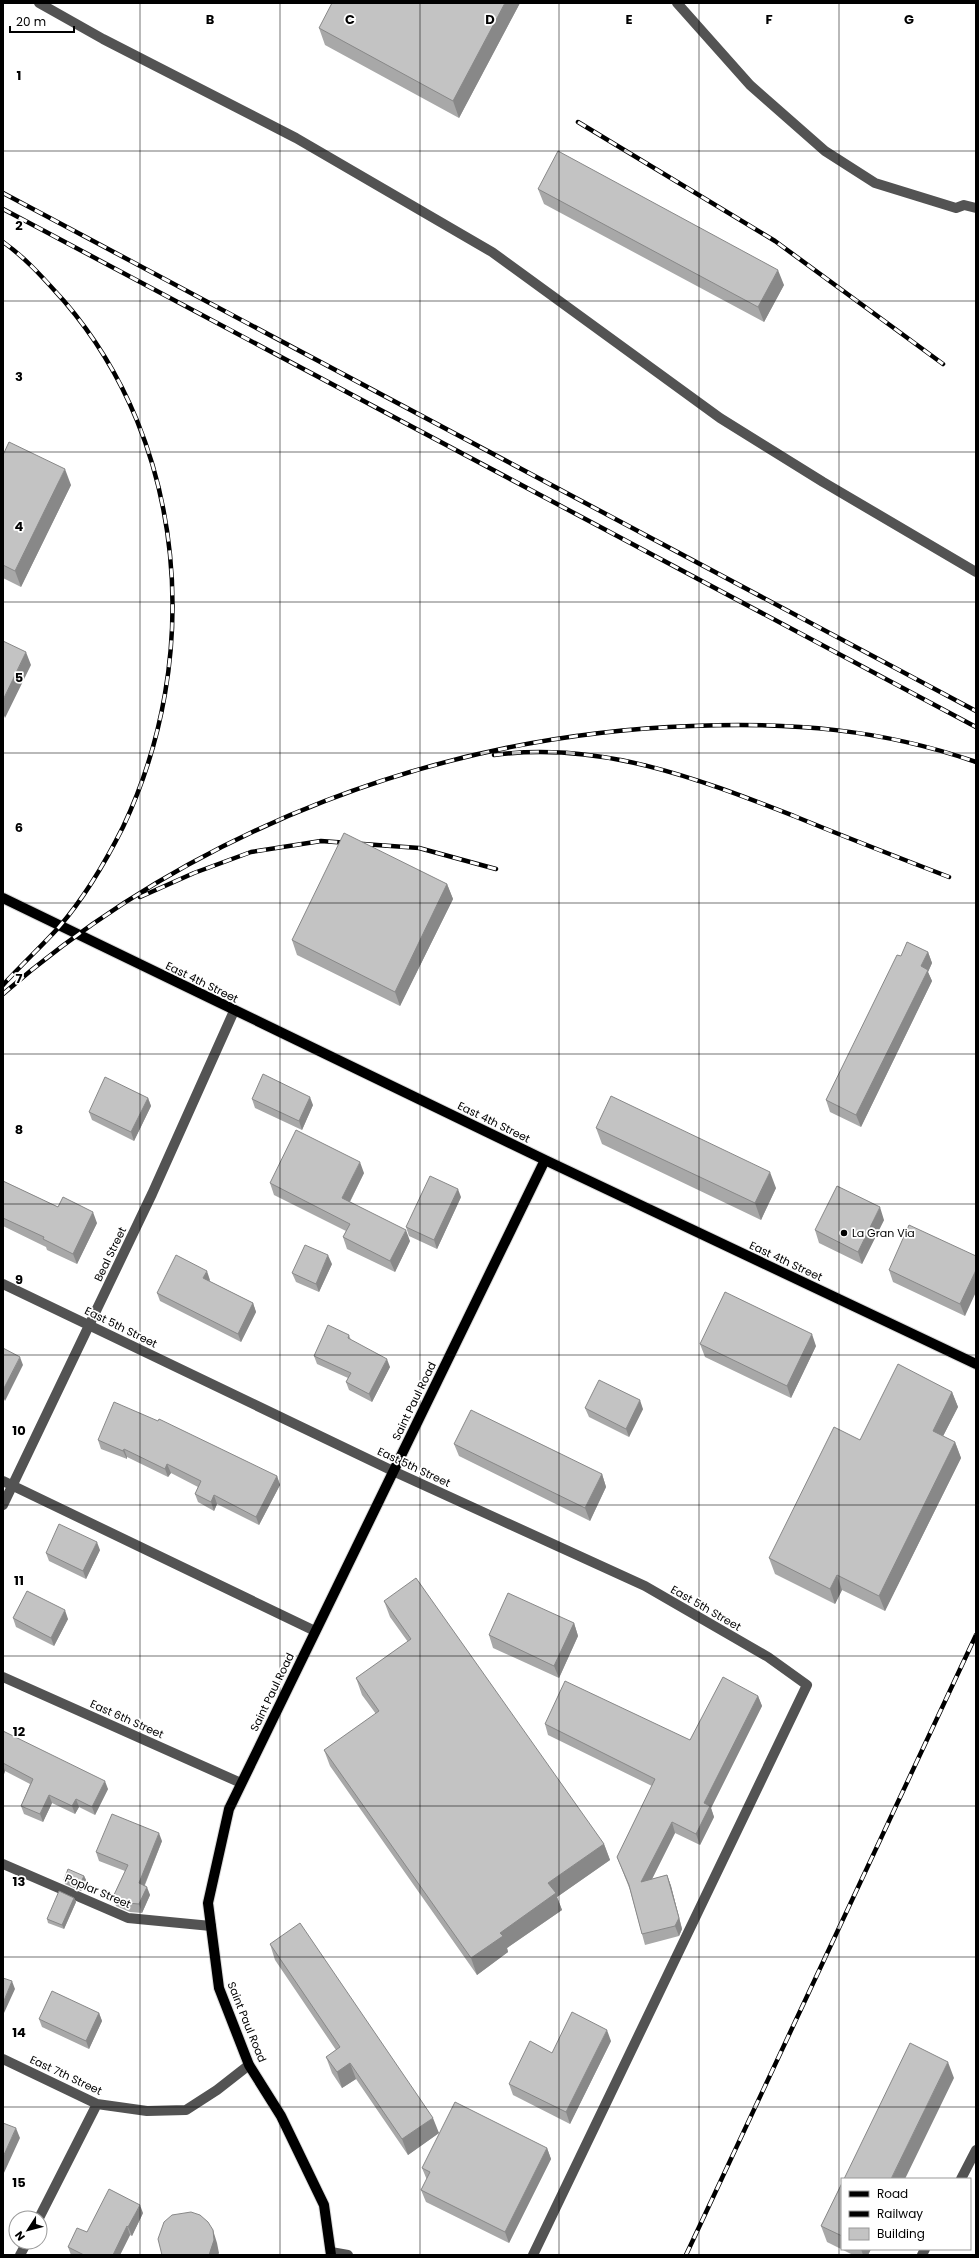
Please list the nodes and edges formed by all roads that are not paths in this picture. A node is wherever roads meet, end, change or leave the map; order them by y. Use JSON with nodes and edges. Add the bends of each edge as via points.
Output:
{"nodes":[{"id":1,"x":39,"y":3,"type":"edge"},
{"id":2,"x":677,"y":3,"type":"edge"},
{"id":3,"x":976,"y":208,"type":"edge"},
{"id":4,"x":976,"y":572,"type":"edge"},
{"id":5,"x":3,"y":898,"type":"edge"},
{"id":6,"x":234,"y":1011,"type":"junction"},
{"id":7,"x":545,"y":1160,"type":"junction"},
{"id":8,"x":3,"y":1284,"type":"edge"},
{"id":9,"x":90,"y":1325,"type":"junction"},
{"id":10,"x":976,"y":1364,"type":"edge"},
{"id":11,"x":393,"y":1471,"type":"junction"},
{"id":12,"x":8,"y":1483,"type":"edge"},
{"id":13,"x":3,"y":1505,"type":"edge"},
{"id":14,"x":315,"y":1631,"type":"junction"},
{"id":15,"x":3,"y":1677,"type":"edge"},
{"id":16,"x":241,"y":1783,"type":"junction"},
{"id":17,"x":3,"y":1864,"type":"edge"},
{"id":18,"x":211,"y":1926,"type":"junction"},
{"id":19,"x":3,"y":2059,"type":"edge"},
{"id":20,"x":249,"y":2065,"type":"junction"},
{"id":21,"x":97,"y":2104,"type":"junction"},
{"id":22,"x":976,"y":2150,"type":"edge"},
{"id":23,"x":962,"y":2178,"type":"edge"},
{"id":24,"x":43,"y":2210,"type":"edge"},
{"id":25,"x":331,"y":2254,"type":"edge"},
{"id":26,"x":348,"y":2255,"type":"edge"},
{"id":27,"x":533,"y":2255,"type":"edge"}],
"edges":[{"from":1,"to":4,"type":"street","via":[[296,138],[492,252],[720,418]]},
{"from":2,"to":3,"type":"street","via":[[750,85],[825,151],[875,183],[956,208],[964,205]]},
{"from":5,"to":6,"type":"main road","name":"East 4th Street"},
{"from":6,"to":7,"type":"main road","name":"East 4th Street"},
{"from":6,"to":9,"type":"street","name":"Beal Street"},
{"from":7,"to":10,"type":"main road","name":"East 4th Street"},
{"from":7,"to":11,"type":"main road","name":"Saint Paul Road"},
{"from":8,"to":9,"type":"street","name":"East 5th Street"},
{"from":9,"to":11,"type":"street","name":"East 5th Street"},
{"from":9,"to":12,"type":"street","name":"Beal Street"},
{"from":11,"to":14,"type":"main road","name":"Saint Paul Road"},
{"from":11,"to":27,"type":"street","name":"East 5th Street","via":[[645,1586],[768,1657],[807,1685]]},
{"from":12,"to":13,"type":"street","name":"Beal Street"},
{"from":12,"to":14,"type":"street"},
{"from":14,"to":16,"type":"main road","name":"Saint Paul Road"},
{"from":15,"to":16,"type":"street","name":"East 6th Street"},
{"from":16,"to":18,"type":"main road","name":"Saint Paul Road","via":[[228,1809],[208,1903]]},
{"from":17,"to":18,"type":"street","name":"Poplar Street","via":[[128,1918]]},
{"from":18,"to":20,"type":"main road","name":"Saint Paul Road","via":[[219,1988]]},
{"from":19,"to":21,"type":"street","name":"East 7th Street"},
{"from":20,"to":21,"type":"street","name":"East 7th Street","via":[[186,2110],[147,2111]]},
{"from":20,"to":25,"type":"main road","name":"Saint Paul Road","via":[[281,2116],[324,2205]]},
{"from":21,"to":24,"type":"street"},
{"from":22,"to":23,"type":"street"},
{"from":25,"to":26,"type":"street"}]}
